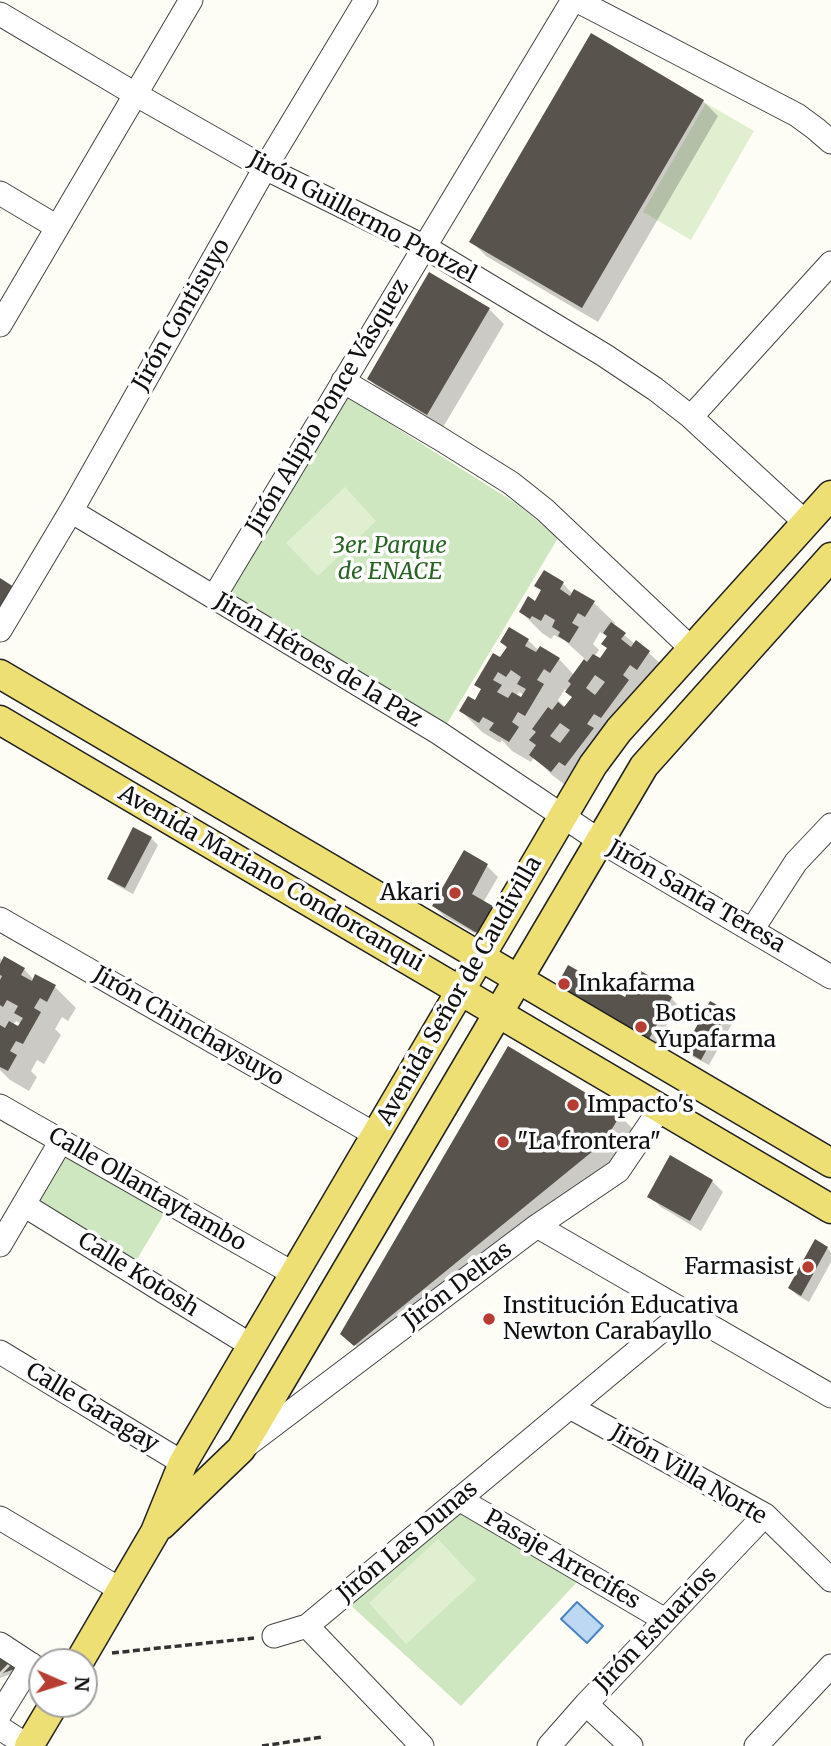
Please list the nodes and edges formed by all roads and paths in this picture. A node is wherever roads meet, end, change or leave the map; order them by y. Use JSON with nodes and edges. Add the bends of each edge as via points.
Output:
{"nodes":[{"id":1,"x":191,"y":0,"type":"edge"},
{"id":2,"x":366,"y":0,"type":"edge"},
{"id":3,"x":574,"y":0,"type":"edge"},
{"id":4,"x":0,"y":14,"type":"edge"},
{"id":5,"x":135,"y":94,"type":"junction"},
{"id":6,"x":831,"y":142,"type":"edge"},
{"id":7,"x":265,"y":168,"type":"junction"},
{"id":8,"x":0,"y":193,"type":"edge"},
{"id":9,"x":57,"y":227,"type":"junction"},
{"id":10,"x":425,"y":247,"type":"junction"},
{"id":11,"x":831,"y":263,"type":"edge"},
{"id":12,"x":0,"y":325,"type":"edge"},
{"id":13,"x":343,"y":381,"type":"junction"},
{"id":14,"x":691,"y":416,"type":"junction"},
{"id":15,"x":831,"y":495,"type":"edge"},
{"id":16,"x":71,"y":511,"type":"junction"},
{"id":17,"x":806,"y":523,"type":"junction"},
{"id":18,"x":831,"y":557,"type":"edge"},
{"id":19,"x":214,"y":597,"type":"junction"},
{"id":20,"x":0,"y":630,"type":"edge"},
{"id":21,"x":692,"y":649,"type":"junction"},
{"id":22,"x":0,"y":674,"type":"edge"},
{"id":23,"x":0,"y":720,"type":"edge"},
{"id":24,"x":563,"y":815,"type":"junction"},
{"id":25,"x":831,"y":825,"type":"edge"},
{"id":26,"x":600,"y":841,"type":"junction"},
{"id":27,"x":0,"y":919,"type":"edge"},
{"id":28,"x":752,"y":930,"type":"junction"},
{"id":29,"x":481,"y":956,"type":"junction"},
{"id":30,"x":831,"y":977,"type":"edge"},
{"id":31,"x":518,"y":978,"type":"junction"},
{"id":32,"x":461,"y":991,"type":"junction"},
{"id":33,"x":498,"y":1013,"type":"junction"},
{"id":34,"x":0,"y":1106,"type":"edge"},
{"id":35,"x":660,"y":1109,"type":"junction"},
{"id":36,"x":376,"y":1135,"type":"junction"},
{"id":37,"x":61,"y":1141,"type":"junction"},
{"id":38,"x":831,"y":1163,"type":"edge"},
{"id":39,"x":24,"y":1205,"type":"junction"},
{"id":40,"x":831,"y":1209,"type":"edge"},
{"id":41,"x":537,"y":1227,"type":"junction"},
{"id":42,"x":0,"y":1245,"type":"edge"},
{"id":43,"x":294,"y":1275,"type":"junction"},
{"id":44,"x":684,"y":1312,"type":"junction"},
{"id":45,"x":252,"y":1346,"type":"junction"},
{"id":46,"x":0,"y":1352,"type":"edge"},
{"id":47,"x":831,"y":1396,"type":"edge"},
{"id":48,"x":570,"y":1407,"type":"junction"},
{"id":49,"x":242,"y":1449,"type":"junction"},
{"id":50,"x":183,"y":1463,"type":"junction"},
{"id":51,"x":459,"y":1499,"type":"junction"},
{"id":52,"x":765,"y":1515,"type":"junction"},
{"id":53,"x":0,"y":1518,"type":"edge"},
{"id":54,"x":155,"y":1532,"type":"junction"},
{"id":55,"x":831,"y":1580,"type":"edge"},
{"id":56,"x":121,"y":1590,"type":"junction"},
{"id":57,"x":665,"y":1620,"type":"junction"},
{"id":58,"x":307,"y":1626,"type":"junction"},
{"id":59,"x":274,"y":1636,"type":"joint"},
{"id":60,"x":0,"y":1644,"type":"edge"},
{"id":61,"x":87,"y":1648,"type":"edge"},
{"id":62,"x":98,"y":1656,"type":"edge"},
{"id":63,"x":831,"y":1666,"type":"edge"},
{"id":64,"x":23,"y":1673,"type":"edge"},
{"id":65,"x":586,"y":1703,"type":"junction"},
{"id":66,"x":0,"y":1714,"type":"edge"},
{"id":67,"x":46,"y":1718,"type":"edge"},
{"id":68,"x":0,"y":1728,"type":"edge"},
{"id":69,"x":322,"y":1738,"type":"dead end"},
{"id":70,"x":29,"y":1746,"type":"edge"},
{"id":71,"x":262,"y":1746,"type":"edge"},
{"id":72,"x":422,"y":1746,"type":"edge"},
{"id":73,"x":549,"y":1746,"type":"edge"},
{"id":74,"x":631,"y":1746,"type":"edge"},
{"id":75,"x":756,"y":1746,"type":"edge"}],
"edges":[{"from":1,"to":5,"type":"street"},
{"from":2,"to":7,"type":"street","name":"Jirón Contisuyo"},
{"from":3,"to":6,"type":"street","via":[[797,115]]},
{"from":3,"to":10,"type":"street","name":"Jirón Alipio Ponce Vásquez"},
{"from":4,"to":5,"type":"street","name":"Jirón Guillermo Protzel"},
{"from":5,"to":7,"type":"street","name":"Jirón Guillermo Protzel"},
{"from":5,"to":9,"type":"street"},
{"from":7,"to":10,"type":"street","name":"Jirón Guillermo Protzel"},
{"from":7,"to":16,"type":"street","name":"Jirón Contisuyo"},
{"from":8,"to":9,"type":"street"},
{"from":9,"to":12,"type":"street"},
{"from":10,"to":13,"type":"street","name":"Jirón Alipio Ponce Vásquez"},
{"from":10,"to":14,"type":"street","name":"Jirón Guillermo Protzel","via":[[604,355]]},
{"from":11,"to":14,"type":"street"},
{"from":13,"to":19,"type":"street","name":"Jirón Alipio Ponce Vásquez"},
{"from":13,"to":21,"type":"street","via":[[511,483]]},
{"from":14,"to":17,"type":"street","name":"Jirón Guillermo Protzel"},
{"from":15,"to":17,"type":"main road","name":"Avenida Señor de Caudivilla"},
{"from":16,"to":19,"type":"street","name":"Jirón Héroes de la Paz"},
{"from":16,"to":20,"type":"street","name":"Jirón Contisuyo"},
{"from":17,"to":21,"type":"main road","name":"Avenida Señor de Caudivilla"},
{"from":18,"to":26,"type":"main road","name":"Avenida Señor de Caudivilla","via":[[650,759]]},
{"from":19,"to":24,"type":"street","name":"Jirón Héroes de la Paz","via":[[439,733]]},
{"from":21,"to":24,"type":"main road","name":"Avenida Señor de Caudivilla","via":[[605,748]]},
{"from":22,"to":29,"type":"main road","name":"Avenida Mariano Condorcanqui"},
{"from":23,"to":32,"type":"main road","name":"Avenida Mariano Condorcanqui"},
{"from":24,"to":26,"type":"street","name":"Jirón Santa Teresa"},
{"from":24,"to":29,"type":"main road","name":"Avenida Señor de Caudivilla"},
{"from":25,"to":28,"type":"street","via":[[796,862]]},
{"from":26,"to":28,"type":"street","name":"Jirón Santa Teresa"},
{"from":26,"to":31,"type":"main road","name":"Avenida Señor de Caudivilla"},
{"from":27,"to":36,"type":"street","name":"Jirón Chinchaysuyo"},
{"from":28,"to":30,"type":"street","name":"Jirón Santa Teresa"},
{"from":29,"to":31,"type":"main road","name":"Avenida Mariano Condorcanqui"},
{"from":29,"to":32,"type":"main road","name":"Avenida Señor de Caudivilla"},
{"from":31,"to":33,"type":"main road","name":"Avenida Señor de Caudivilla"},
{"from":31,"to":38,"type":"main road","name":"Avenida Mariano Condorcanqui"},
{"from":32,"to":33,"type":"main road","name":"Avenida Mariano Condorcanqui"},
{"from":32,"to":36,"type":"main road","name":"Avenida Señor de Caudivilla"},
{"from":33,"to":35,"type":"main road","name":"Avenida Mariano Condorcanqui"},
{"from":33,"to":49,"type":"main road","name":"Avenida Señor de Caudivilla"},
{"from":34,"to":37,"type":"street","name":"Calle Ollantaytambo"},
{"from":35,"to":40,"type":"main road","name":"Avenida Mariano Condorcanqui"},
{"from":35,"to":41,"type":"street","name":"Jirón Deltas","via":[[618,1171]]},
{"from":36,"to":43,"type":"main road","name":"Avenida Señor de Caudivilla"},
{"from":37,"to":39,"type":"street"},
{"from":37,"to":43,"type":"street","name":"Calle Ollantaytambo"},
{"from":39,"to":42,"type":"street"},
{"from":39,"to":45,"type":"street","name":"Calle Kotosh"},
{"from":41,"to":44,"type":"street"},
{"from":41,"to":49,"type":"street","name":"Jirón Deltas"},
{"from":43,"to":45,"type":"main road","name":"Avenida Señor de Caudivilla"},
{"from":44,"to":47,"type":"street"},
{"from":44,"to":48,"type":"street","name":"Jirón Las Dunas"},
{"from":45,"to":50,"type":"main road","name":"Avenida Señor de Caudivilla"},
{"from":46,"to":50,"type":"street","name":"Calle Garagay"},
{"from":48,"to":51,"type":"street","name":"Jirón Las Dunas"},
{"from":48,"to":52,"type":"street","name":"Jirón Villa Norte"},
{"from":49,"to":54,"type":"main road","name":"Avenida Señor de Caudivilla"},
{"from":50,"to":54,"type":"main road","name":"Avenida Señor de Caudivilla"},
{"from":51,"to":57,"type":"street","name":"Pasaje Arrecifes"},
{"from":51,"to":58,"type":"street","name":"Jirón Las Dunas"},
{"from":52,"to":55,"type":"street","name":"Jirón Villa Norte"},
{"from":52,"to":57,"type":"street","name":"Jirón Estuarios"},
{"from":53,"to":56,"type":"street"},
{"from":54,"to":56,"type":"main road","name":"Avenida Señor de Caudivilla"},
{"from":56,"to":61,"type":"main road","name":"Avenida Señor de Caudivilla"},
{"from":57,"to":65,"type":"street","name":"Jirón Estuarios"},
{"from":58,"to":59,"type":"street","name":"Jirón Las Dunas"},
{"from":58,"to":72,"type":"street"},
{"from":59,"to":62,"type":"path"},
{"from":60,"to":64,"type":"street"},
{"from":63,"to":75,"type":"street"},
{"from":64,"to":66,"type":"street"},
{"from":65,"to":73,"type":"street","name":"Jirón Estuarios"},
{"from":65,"to":74,"type":"street"},
{"from":67,"to":70,"type":"main road"},
{"from":68,"to":70,"type":"street"},
{"from":69,"to":71,"type":"path"}]}
